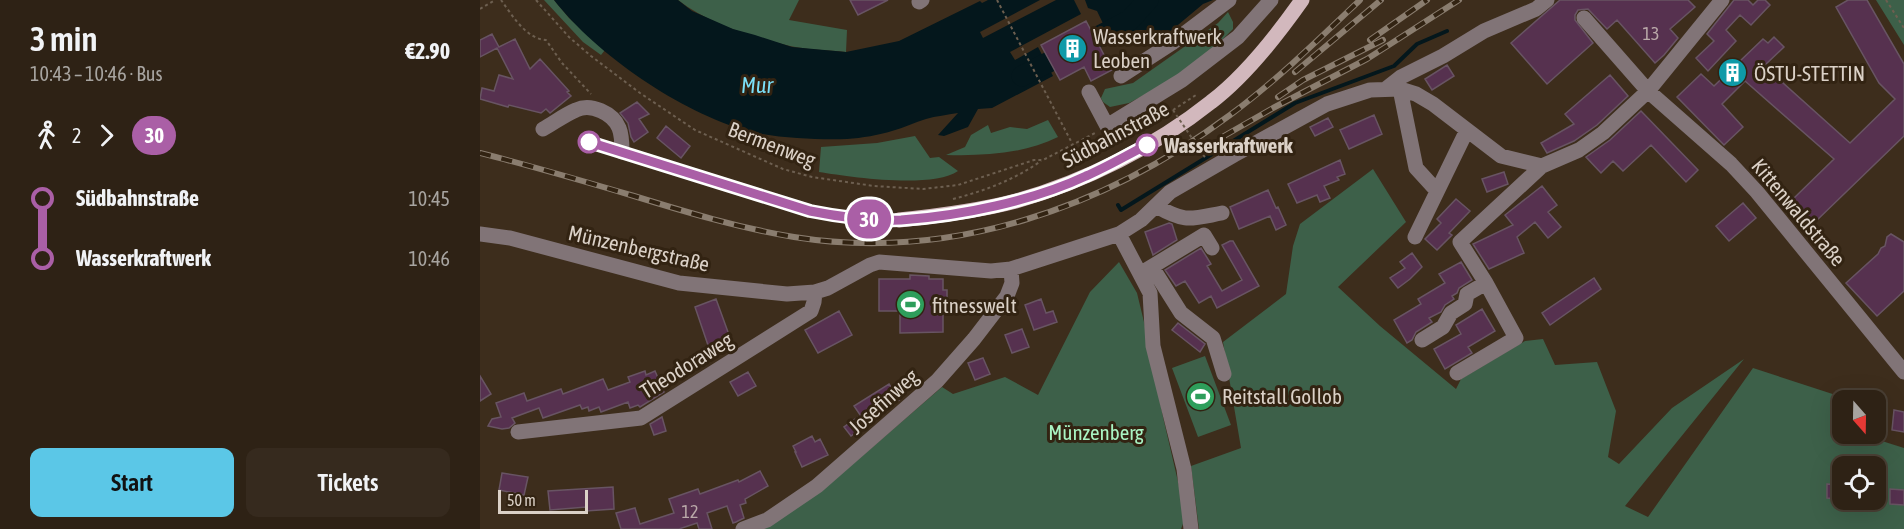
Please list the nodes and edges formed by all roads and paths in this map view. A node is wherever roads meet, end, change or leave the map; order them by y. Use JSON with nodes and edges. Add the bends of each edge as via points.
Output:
{"nodes":[{"id":1,"x":495,"y":0,"type":"edge"},
{"id":2,"x":501,"y":0,"type":"edge"},
{"id":3,"x":536,"y":0,"type":"edge"},
{"id":4,"x":997,"y":0,"type":"edge"},
{"id":5,"x":1271,"y":0,"type":"edge"},
{"id":6,"x":1302,"y":0,"type":"edge"},
{"id":7,"x":1547,"y":0,"type":"edge"},
{"id":8,"x":1722,"y":0,"type":"edge"},
{"id":9,"x":1886,"y":0,"type":"edge"},
{"id":10,"x":1220,"y":6,"type":"edge"},
{"id":11,"x":480,"y":9,"type":"edge"},
{"id":12,"x":1584,"y":18,"type":"dead end"},
{"id":13,"x":1904,"y":28,"type":"edge"},
{"id":14,"x":1121,"y":76,"type":"dead end"},
{"id":15,"x":580,"y":83,"type":"dead end"},
{"id":16,"x":1394,"y":89,"type":"junction"},
{"id":17,"x":1202,"y":91,"type":"dead end"},
{"id":18,"x":1648,"y":91,"type":"junction"},
{"id":19,"x":1091,"y":95,"type":"dead end"},
{"id":20,"x":1104,"y":119,"type":"junction"},
{"id":21,"x":543,"y":129,"type":"dead end"},
{"id":22,"x":1467,"y":130,"type":"junction"},
{"id":23,"x":1073,"y":145,"type":"junction"},
{"id":24,"x":622,"y":152,"type":"dead end"},
{"id":25,"x":1206,"y":159,"type":"dead end"},
{"id":26,"x":1043,"y":160,"type":"junction"},
{"id":27,"x":1542,"y":166,"type":"junction"},
{"id":28,"x":1437,"y":191,"type":"junction"},
{"id":29,"x":950,"y":200,"type":"dead end"},
{"id":30,"x":1156,"y":206,"type":"junction"},
{"id":31,"x":1222,"y":213,"type":"dead end"},
{"id":32,"x":899,"y":220,"type":"dead end"},
{"id":33,"x":480,"y":234,"type":"edge"},
{"id":34,"x":1119,"y":234,"type":"junction"},
{"id":35,"x":1415,"y":237,"type":"dead end"},
{"id":36,"x":1212,"y":248,"type":"dead end"},
{"id":37,"x":1011,"y":269,"type":"junction"},
{"id":38,"x":1146,"y":270,"type":"junction"},
{"id":39,"x":1486,"y":283,"type":"junction"},
{"id":40,"x":815,"y":292,"type":"junction"},
{"id":41,"x":1422,"y":340,"type":"dead end"},
{"id":42,"x":1904,"y":372,"type":"edge"},
{"id":43,"x":1224,"y":374,"type":"dead end"},
{"id":44,"x":1457,"y":374,"type":"dead end"},
{"id":45,"x":518,"y":432,"type":"dead end"},
{"id":46,"x":743,"y":529,"type":"edge"},
{"id":47,"x":1191,"y":529,"type":"edge"}],
"edges":[{"from":1,"to":11,"type":"path"},
{"from":2,"to":15,"type":"path","via":[[524,30],[546,40]]},
{"from":3,"to":26,"type":"path","name":"Bermenweg","via":[[569,37],[640,93],[695,130],[783,169],[874,186],[923,189],[957,185]]},
{"from":4,"to":23,"type":"path"},
{"from":5,"to":20,"type":"street","via":[[1238,37],[1182,80]]},
{"from":6,"to":32,"type":"main road","name":"Südbahnstraße","via":[[1253,61],[1213,101],[1147,145],[1049,191],[974,209]]},
{"from":7,"to":16,"type":"street","via":[[1401,77]]},
{"from":8,"to":18,"type":"street"},
{"from":9,"to":13,"type":"path"},
{"from":10,"to":14,"type":"street"},
{"from":12,"to":18,"type":"street","name":"Kittenwaldstraße"},
{"from":16,"to":22,"type":"street","via":[[1416,94]]},
{"from":16,"to":28,"type":"street","via":[[1416,168]]},
{"from":16,"to":30,"type":"street","name":"Münzenbergstraße","via":[[1370,90],[1327,104],[1170,192]]},
{"from":17,"to":25,"type":"path","bridge":true,"via":[[1173,110]]},
{"from":18,"to":27,"type":"street","via":[[1579,150]]},
{"from":18,"to":42,"type":"street","name":"Kittenwaldstraße","via":[[1757,192]]},
{"from":19,"to":20,"type":"street"},
{"from":20,"to":23,"type":"path","name":"Bermenweg"},
{"from":21,"to":24,"type":"street","via":[[577,109],[600,109],[618,126]]},
{"from":22,"to":27,"type":"street","via":[[1501,156]]},
{"from":22,"to":28,"type":"street"},
{"from":23,"to":26,"type":"path","name":"Bermenweg"},
{"from":26,"to":29,"type":"path","via":[[1011,179]]},
{"from":27,"to":39,"type":"street","via":[[1460,242]]},
{"from":28,"to":35,"type":"street"},
{"from":30,"to":31,"type":"street","via":[[1175,217],[1188,219]]},
{"from":30,"to":34,"type":"street","name":"Münzenbergstraße"},
{"from":33,"to":40,"type":"street","name":"Münzenbergstraße","via":[[510,238],[679,283],[786,294]]},
{"from":34,"to":37,"type":"street","name":"Münzenbergstraße"},
{"from":34,"to":38,"type":"street"},
{"from":36,"to":38,"type":"street","via":[[1204,235]]},
{"from":37,"to":40,"type":"street","name":"Münzenbergstraße","via":[[991,271],[879,262]]},
{"from":37,"to":46,"type":"street","name":"Josefinweg","via":[[1012,283],[1007,296],[937,381],[818,486],[767,520]]},
{"from":38,"to":43,"type":"street","via":[[1181,313],[1212,338]]},
{"from":38,"to":47,"type":"street","via":[[1153,346],[1184,469]]},
{"from":39,"to":41,"type":"street","via":[[1467,294],[1465,304],[1451,314],[1443,327]]},
{"from":39,"to":44,"type":"street","via":[[1516,338]]},
{"from":40,"to":45,"type":"street","name":"Theodoraweg","via":[[811,311],[641,418]]}]}
